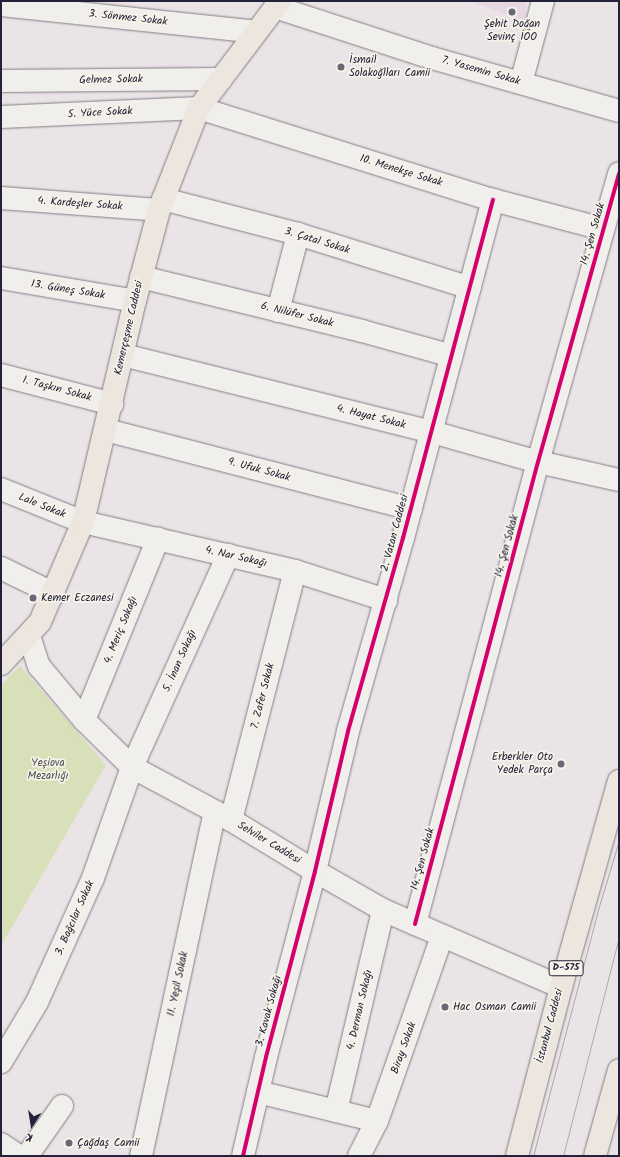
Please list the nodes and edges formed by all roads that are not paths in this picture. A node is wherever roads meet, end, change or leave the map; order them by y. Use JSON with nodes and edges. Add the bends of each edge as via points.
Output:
{"nodes":[{"id":1,"x":543,"y":1,"type":"edge"},
{"id":2,"x":278,"y":4,"type":"edge"},
{"id":3,"x":1,"y":5,"type":"edge"},
{"id":4,"x":256,"y":32,"type":"junction"},
{"id":5,"x":221,"y":78,"type":"junction"},
{"id":6,"x":1,"y":81,"type":"edge"},
{"id":7,"x":521,"y":83,"type":"junction"},
{"id":8,"x":199,"y":108,"type":"junction"},
{"id":9,"x":619,"y":110,"type":"edge"},
{"id":10,"x":1,"y":117,"type":"edge"},
{"id":11,"x":619,"y":173,"type":"edge"},
{"id":12,"x":1,"y":198,"type":"edge"},
{"id":13,"x":493,"y":200,"type":"junction"},
{"id":14,"x":161,"y":205,"type":"junction"},
{"id":15,"x":603,"y":229,"type":"junction"},
{"id":16,"x":298,"y":234,"type":"junction"},
{"id":17,"x":141,"y":276,"type":"junction"},
{"id":18,"x":1,"y":278,"type":"edge"},
{"id":19,"x":470,"y":288,"type":"junction"},
{"id":20,"x":134,"y":301,"type":"junction"},
{"id":21,"x":278,"y":311,"type":"junction"},
{"id":22,"x":123,"y":354,"type":"junction"},
{"id":23,"x":452,"y":356,"type":"junction"},
{"id":24,"x":1,"y":375,"type":"edge"},
{"id":25,"x":112,"y":404,"type":"junction"},
{"id":26,"x":106,"y":430,"type":"junction"},
{"id":27,"x":432,"y":432,"type":"junction"},
{"id":28,"x":538,"y":462,"type":"junction"},
{"id":29,"x":619,"y":480,"type":"edge"},
{"id":30,"x":1,"y":489,"type":"edge"},
{"id":31,"x":411,"y":509,"type":"junction"},
{"id":32,"x":84,"y":522,"type":"junction"},
{"id":33,"x":158,"y":539,"type":"junction"},
{"id":34,"x":228,"y":555,"type":"junction"},
{"id":35,"x":1,"y":568,"type":"edge"},
{"id":36,"x":295,"y":571,"type":"junction"},
{"id":37,"x":54,"y":594,"type":"junction"},
{"id":38,"x":386,"y":600,"type":"junction"},
{"id":39,"x":29,"y":636,"type":"junction"},
{"id":40,"x":3,"y":659,"type":"edge"},
{"id":41,"x":84,"y":720,"type":"junction"},
{"id":42,"x":132,"y":767,"type":"junction"},
{"id":43,"x":619,"y":781,"type":"edge"},
{"id":44,"x":223,"y":816,"type":"junction"},
{"id":45,"x":315,"y":871,"type":"junction"},
{"id":46,"x":383,"y":910,"type":"junction"},
{"id":47,"x":415,"y":924,"type":"junction"},
{"id":48,"x":442,"y":936,"type":"junction"},
{"id":49,"x":561,"y":987,"type":"junction"},
{"id":50,"x":1,"y":1062,"type":"edge"},
{"id":51,"x":619,"y":1070,"type":"edge"},
{"id":52,"x":258,"y":1092,"type":"junction"},
{"id":53,"x":62,"y":1106,"type":"dead end"},
{"id":54,"x":336,"y":1111,"type":"junction"},
{"id":55,"x":377,"y":1121,"type":"junction"},
{"id":56,"x":1,"y":1144,"type":"edge"},
{"id":57,"x":19,"y":1156,"type":"edge"},
{"id":58,"x":27,"y":1156,"type":"edge"},
{"id":59,"x":141,"y":1156,"type":"edge"},
{"id":60,"x":243,"y":1156,"type":"edge"},
{"id":61,"x":359,"y":1156,"type":"edge"},
{"id":62,"x":517,"y":1156,"type":"edge"},
{"id":63,"x":595,"y":1156,"type":"edge"}],
"edges":[{"from":1,"to":7,"type":"street"},
{"from":2,"to":4,"type":"main road","name":"Kemerçeşme Caddesi"},
{"from":2,"to":7,"type":"street","name":"7. Yasemin Sokak","via":[[432,58]]},
{"from":3,"to":4,"type":"street","name":"3. Sönmez Sokak"},
{"from":4,"to":5,"type":"main road","name":"Kemerçeşme Caddesi"},
{"from":5,"to":6,"type":"street","name":"Gelmez Sokak"},
{"from":5,"to":8,"type":"main road","name":"Kemerçeşme Caddesi"},
{"from":7,"to":9,"type":"street","name":"7. Yasemin Sokak"},
{"from":8,"to":10,"type":"street","name":"5. Yüce Sokak"},
{"from":8,"to":13,"type":"street","name":"10. Menekşe Sokak"},
{"from":8,"to":14,"type":"main road","name":"Kemerçeşme Caddesi"},
{"from":11,"to":15,"type":"street","name":"14. Şen Sokak"},
{"from":12,"to":14,"type":"street","name":"4. Kardeşler Sokak"},
{"from":13,"to":15,"type":"street","name":"10. Menekşe Sokak"},
{"from":13,"to":19,"type":"street","name":"2. Vatan Caddesi"},
{"from":14,"to":16,"type":"street","name":"3. Çatal Sokak"},
{"from":14,"to":17,"type":"main road","name":"Kemerçeşme Caddesi"},
{"from":15,"to":28,"type":"street","name":"14. Şen Sokak"},
{"from":16,"to":19,"type":"street","name":"3. Çatal Sokak"},
{"from":16,"to":21,"type":"street"},
{"from":17,"to":20,"type":"main road","name":"Kemerçeşme Caddesi"},
{"from":17,"to":21,"type":"street","name":"6. Nilüfer Sokak"},
{"from":18,"to":20,"type":"street","name":"13. Güneş Sokak"},
{"from":19,"to":23,"type":"street","name":"2. Vatan Caddesi"},
{"from":20,"to":22,"type":"main road","name":"Kemerçeşme Caddesi"},
{"from":21,"to":23,"type":"street","name":"6. Nilüfer Sokak"},
{"from":22,"to":25,"type":"main road","name":"Kemerçeşme Caddesi"},
{"from":22,"to":27,"type":"street","name":"4. Hayat Sokak"},
{"from":23,"to":27,"type":"street","name":"2. Vatan Caddesi"},
{"from":24,"to":25,"type":"street","name":"1. Taşkın Sokak"},
{"from":25,"to":26,"type":"main road","name":"Kemerçeşme Caddesi"},
{"from":26,"to":31,"type":"street","name":"9. Ufuk Sokak"},
{"from":26,"to":32,"type":"main road","name":"Kemerçeşme Caddesi"},
{"from":27,"to":28,"type":"street","name":"4. Hayat Sokak"},
{"from":27,"to":31,"type":"street","name":"2. Vatan Caddesi"},
{"from":28,"to":29,"type":"street","name":"4. Hayat Sokak"},
{"from":28,"to":47,"type":"street","name":"14. Şen Sokak"},
{"from":30,"to":32,"type":"street","name":"Lale Sokak"},
{"from":31,"to":38,"type":"street","name":"2. Vatan Caddesi"},
{"from":32,"to":33,"type":"street","name":"4. Nar Sokağı"},
{"from":32,"to":37,"type":"main road","name":"Kemerçeşme Caddesi"},
{"from":33,"to":34,"type":"street","name":"4. Nar Sokağı"},
{"from":33,"to":41,"type":"street","name":"4. Meriç Sokağı"},
{"from":34,"to":36,"type":"street","name":"4. Nar Sokağı"},
{"from":34,"to":42,"type":"street","name":"5. İnan Sokağı"},
{"from":35,"to":37,"type":"street"},
{"from":36,"to":38,"type":"street","name":"4. Nar Sokağı"},
{"from":36,"to":44,"type":"street","name":"7. Zafer Sokak"},
{"from":37,"to":39,"type":"main road","name":"Kemerçeşme Caddesi","via":[[40,622]]},
{"from":38,"to":45,"type":"street","name":"2. Vatan Caddesi","via":[[348,731]]},
{"from":39,"to":40,"type":"main road","name":"Kemerçeşme Caddesi"},
{"from":39,"to":41,"type":"street","name":"Selviler Caddesi","via":[[39,666]]},
{"from":41,"to":42,"type":"street","name":"Selviler Caddesi"},
{"from":42,"to":44,"type":"street","name":"Selviler Caddesi"},
{"from":42,"to":50,"type":"street","name":"3. Bağcılar Sokak","via":[[93,878],[37,1002]]},
{"from":43,"to":49,"type":"main road","name":"İstanbul Caddesi","number":"D-575"},
{"from":44,"to":45,"type":"street","name":"Selviler Caddesi"},
{"from":44,"to":59,"type":"street","name":"11. Yeşil Sokak"},
{"from":45,"to":46,"type":"street","name":"Selviler Caddesi"},
{"from":45,"to":52,"type":"street","name":"3. Kavak Sokağı"},
{"from":46,"to":47,"type":"street","name":"Selviler Caddesi"},
{"from":46,"to":54,"type":"street","name":"4. Derman Sokağı"},
{"from":47,"to":48,"type":"street","name":"Selviler Caddesi"},
{"from":48,"to":49,"type":"street","name":"Selviler Caddesi"},
{"from":48,"to":55,"type":"street","name":"Biray Sokak"},
{"from":49,"to":62,"type":"main road","name":"İstanbul Caddesi","number":"D-575"},
{"from":51,"to":63,"type":"main road"},
{"from":52,"to":54,"type":"street"},
{"from":52,"to":60,"type":"street","name":"3. Kavak Sokağı"},
{"from":53,"to":58,"type":"street"},
{"from":54,"to":55,"type":"street"},
{"from":55,"to":61,"type":"street","name":"Biray Sokak"},
{"from":56,"to":57,"type":"street"}]}
